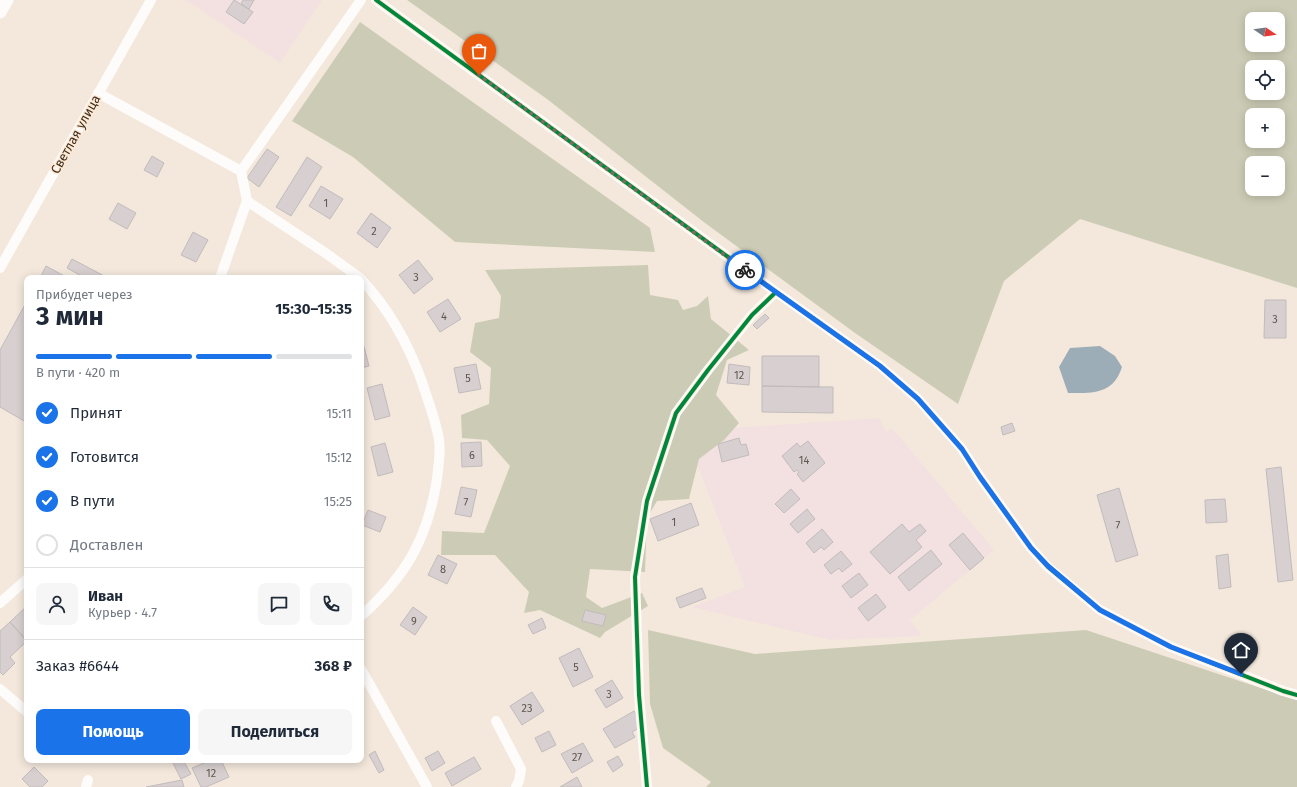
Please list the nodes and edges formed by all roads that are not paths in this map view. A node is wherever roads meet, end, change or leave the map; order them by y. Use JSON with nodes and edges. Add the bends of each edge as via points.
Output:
{"nodes":[{"id":1,"x":2,"y":0,"type":"edge"},
{"id":2,"x":7,"y":0,"type":"edge"},
{"id":3,"x":152,"y":0,"type":"edge"},
{"id":4,"x":362,"y":0,"type":"edge"},
{"id":5,"x":376,"y":0,"type":"edge"},
{"id":6,"x":0,"y":2,"type":"edge"},
{"id":7,"x":0,"y":12,"type":"edge"},
{"id":8,"x":98,"y":93,"type":"junction"},
{"id":9,"x":241,"y":171,"type":"junction"},
{"id":10,"x":247,"y":201,"type":"junction"},
{"id":11,"x":0,"y":268,"type":"edge"},
{"id":12,"x":221,"y":275,"type":"edge"},
{"id":13,"x":356,"y":275,"type":"edge"},
{"id":14,"x":364,"y":283,"type":"edge"},
{"id":15,"x":776,"y":292,"type":"junction"},
{"id":16,"x":24,"y":582,"type":"edge"},
{"id":17,"x":0,"y":603,"type":"edge"},
{"id":18,"x":364,"y":613,"type":"edge"},
{"id":19,"x":364,"y":674,"type":"edge"},
{"id":20,"x":0,"y":689,"type":"edge"},
{"id":21,"x":1297,"y":695,"type":"edge"},
{"id":22,"x":24,"y":709,"type":"edge"},
{"id":23,"x":496,"y":721,"type":"dead end"},
{"id":24,"x":427,"y":787,"type":"edge"},
{"id":25,"x":516,"y":787,"type":"edge"},
{"id":26,"x":646,"y":787,"type":"edge"}],
"edges":[{"from":1,"to":6,"type":"main road"},
{"from":2,"to":7,"type":"main road"},
{"from":3,"to":8,"type":"street","name":"Светлая улица"},
{"from":4,"to":9,"type":"street"},
{"from":5,"to":15,"type":"street"},
{"from":8,"to":9,"type":"street"},
{"from":8,"to":11,"type":"street","name":"Светлая улица"},
{"from":9,"to":10,"type":"street"},
{"from":10,"to":12,"type":"street"},
{"from":10,"to":13,"type":"street"},
{"from":14,"to":18,"type":"street","via":[[394,319],[413,355],[439,441],[439,469],[432,511],[420,543],[401,574]]},
{"from":15,"to":21,"type":"street","via":[[880,366],[918,399],[962,449],[1031,548],[1048,566],[1100,610],[1171,647]]},
{"from":15,"to":26,"type":"street","via":[[742,328],[676,413],[647,501],[635,577],[639,695]]},
{"from":16,"to":17,"type":"street"},
{"from":19,"to":24,"type":"street"},
{"from":20,"to":22,"type":"street"},
{"from":23,"to":25,"type":"street","via":[[521,769]]}]}
